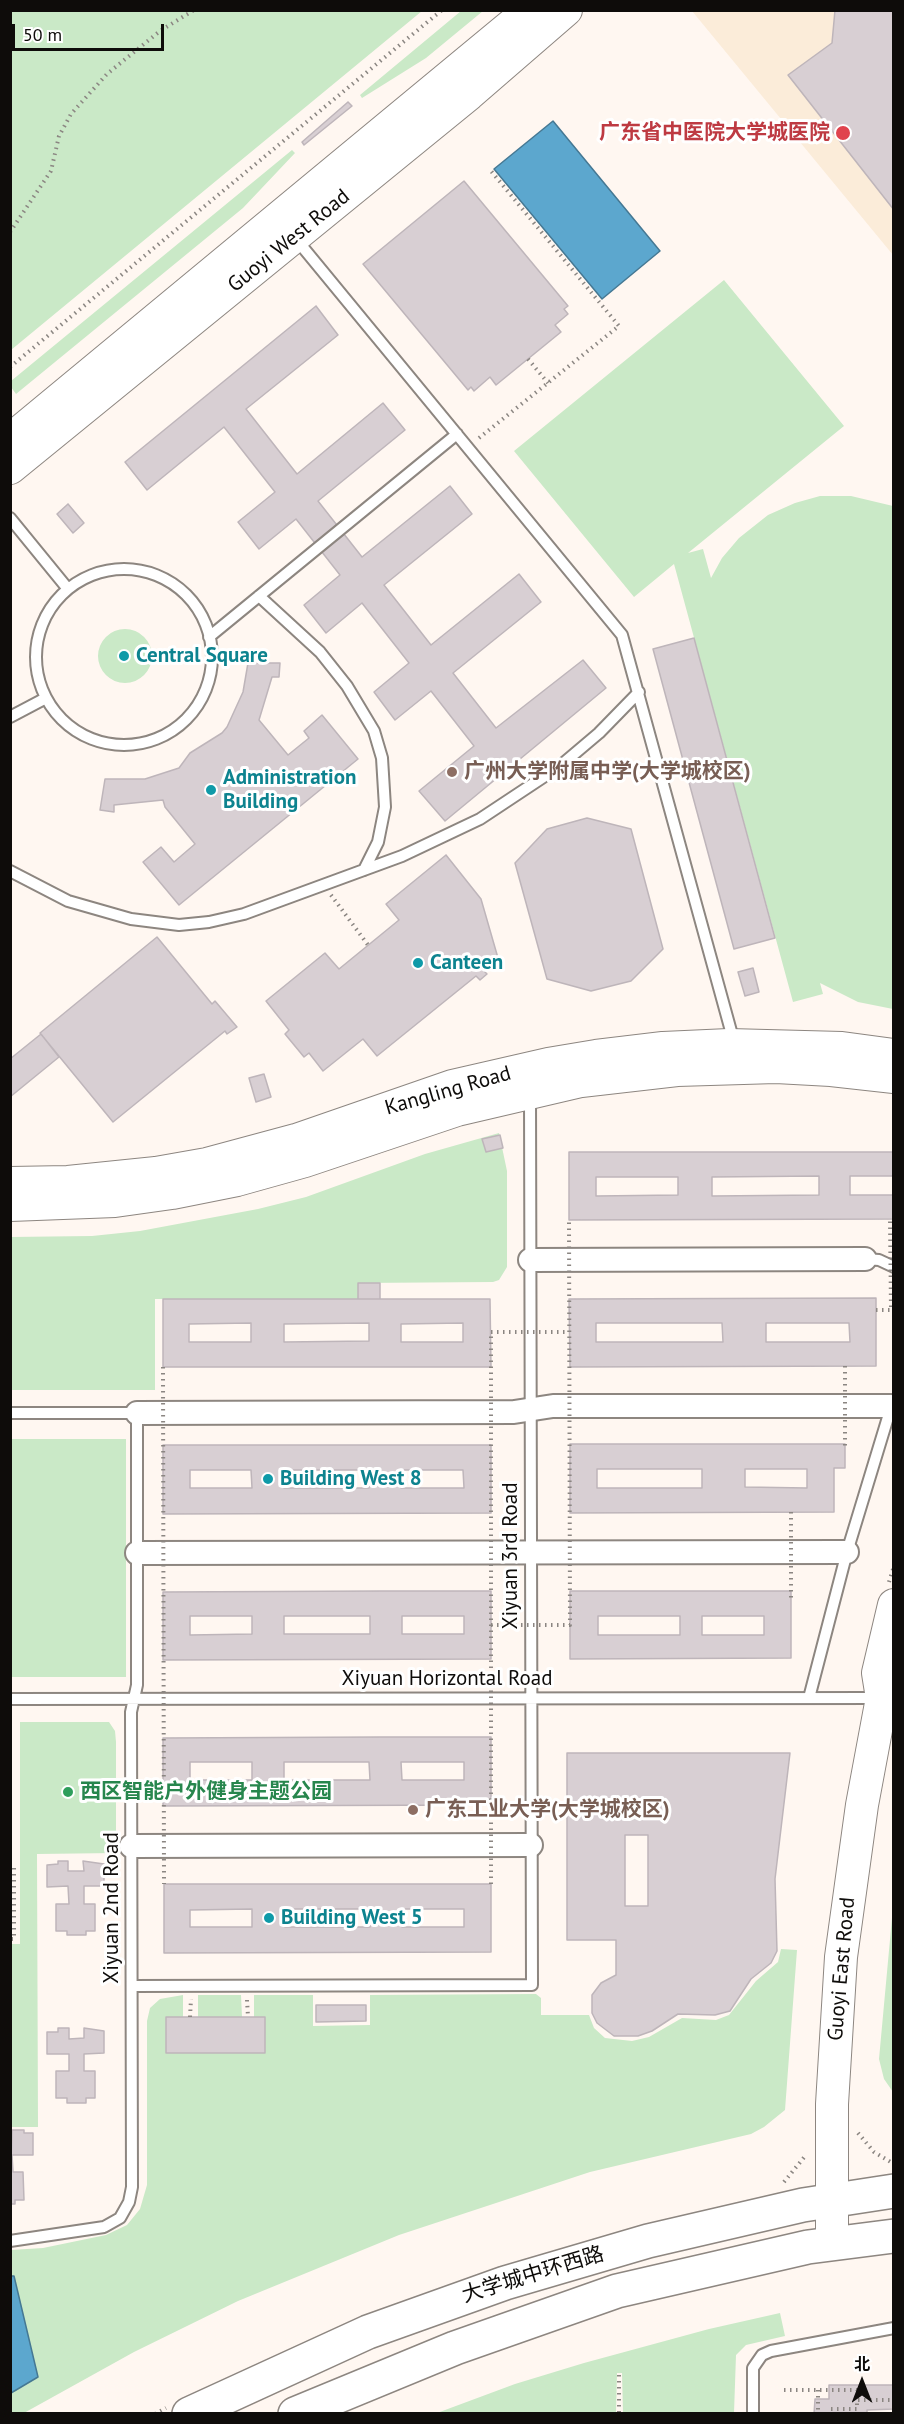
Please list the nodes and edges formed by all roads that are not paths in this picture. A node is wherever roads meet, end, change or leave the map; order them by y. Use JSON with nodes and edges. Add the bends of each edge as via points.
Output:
{"nodes":[{"id":1,"x":530,"y":10,"type":"edge"},
{"id":2,"x":566,"y":10,"type":"edge"},
{"id":3,"x":294,"y":237,"type":"junction"},
{"id":4,"x":457,"y":434,"type":"junction"},
{"id":5,"x":10,"y":440,"type":"edge"},
{"id":6,"x":10,"y":468,"type":"edge"},
{"id":7,"x":10,"y":518,"type":"edge"},
{"id":8,"x":68,"y":589,"type":"junction"},
{"id":9,"x":259,"y":596,"type":"junction"},
{"id":10,"x":209,"y":637,"type":"junction"},
{"id":11,"x":639,"y":692,"type":"junction"},
{"id":12,"x":46,"y":698,"type":"junction"},
{"id":13,"x":10,"y":717,"type":"edge"},
{"id":14,"x":364,"y":870,"type":"junction"},
{"id":15,"x":10,"y":871,"type":"edge"},
{"id":16,"x":734,"y":1045,"type":"junction"},
{"id":17,"x":894,"y":1055,"type":"edge"},
{"id":18,"x":894,"y":1077,"type":"edge"},
{"id":19,"x":530,"y":1091,"type":"junction"},
{"id":20,"x":10,"y":1183,"type":"edge"},
{"id":21,"x":10,"y":1205,"type":"edge"},
{"id":22,"x":865,"y":1259,"type":"joint"},
{"id":23,"x":530,"y":1260,"type":"junction"},
{"id":24,"x":894,"y":1267,"type":"edge"},
{"id":25,"x":892,"y":1402,"type":"edge"},
{"id":26,"x":531,"y":1409,"type":"junction"},
{"id":27,"x":10,"y":1413,"type":"edge"},
{"id":28,"x":137,"y":1413,"type":"junction"},
{"id":29,"x":531,"y":1552,"type":"junction"},
{"id":30,"x":846,"y":1552,"type":"junction"},
{"id":31,"x":137,"y":1553,"type":"junction"},
{"id":32,"x":890,"y":1598,"type":"edge"},
{"id":33,"x":888,"y":1691,"type":"edge"},
{"id":34,"x":809,"y":1698,"type":"junction"},
{"id":35,"x":10,"y":1699,"type":"edge"},
{"id":36,"x":135,"y":1699,"type":"junction"},
{"id":37,"x":531,"y":1699,"type":"junction"},
{"id":38,"x":132,"y":1845,"type":"junction"},
{"id":39,"x":531,"y":1845,"type":"junction"},
{"id":40,"x":132,"y":1986,"type":"junction"},
{"id":41,"x":894,"y":2191,"type":"edge"},
{"id":42,"x":830,"y":2201,"type":"junction"},
{"id":43,"x":894,"y":2236,"type":"edge"},
{"id":44,"x":10,"y":2241,"type":"edge"},
{"id":45,"x":832,"y":2243,"type":"junction"},
{"id":46,"x":894,"y":2328,"type":"edge"},
{"id":47,"x":181,"y":2409,"type":"edge"},
{"id":48,"x":296,"y":2414,"type":"edge"},
{"id":49,"x":753,"y":2414,"type":"edge"}],
"edges":[{"from":1,"to":5,"type":"main road","name":"Guoyi West Road"},
{"from":2,"to":3,"type":"main road","name":"Guoyi West Road"},
{"from":3,"to":4,"type":"lane"},
{"from":3,"to":6,"type":"main road","name":"Guoyi West Road"},
{"from":4,"to":9,"type":"lane"},
{"from":4,"to":11,"type":"lane","via":[[620,632]]},
{"from":7,"to":8,"type":"lane"},
{"from":8,"to":10,"type":"lane","via":[[113,570],[155,575],[190,599],[201,614]]},
{"from":8,"to":12,"type":"lane","via":[[49,612],[38,638],[37,670]]},
{"from":9,"to":10,"type":"lane"},
{"from":9,"to":14,"type":"lane","via":[[320,652],[347,686],[374,731],[382,758],[385,807],[378,842]]},
{"from":10,"to":12,"type":"lane","via":[[211,667],[200,701],[182,723],[153,739],[123,744],[93,738],[67,723]]},
{"from":11,"to":14,"type":"lane","via":[[572,756],[500,808],[436,842]]},
{"from":11,"to":16,"type":"lane"},
{"from":12,"to":13,"type":"lane"},
{"from":14,"to":15,"type":"lane","via":[[232,918],[179,925],[96,911],[49,893]]},
{"from":16,"to":17,"type":"main road","name":"Kangling Road","via":[[842,1048]]},
{"from":16,"to":20,"type":"main road","name":"Kangling Road","via":[[628,1052],[501,1074],[404,1101],[286,1143],[207,1164],[69,1182]]},
{"from":18,"to":19,"type":"main road","name":"Kangling Road","via":[[776,1067],[677,1070]]},
{"from":19,"to":21,"type":"main road","name":"Kangling Road","via":[[457,1110],[237,1180],[115,1201]]},
{"from":19,"to":23,"type":"lane","name":"Xiyuan 3rd Road"},
{"from":22,"to":23,"type":"street"},
{"from":22,"to":24,"type":"lane"},
{"from":23,"to":26,"type":"lane","name":"Xiyuan 3rd Road"},
{"from":25,"to":26,"type":"street"},
{"from":25,"to":30,"type":"lane"},
{"from":26,"to":28,"type":"street"},
{"from":26,"to":29,"type":"lane","name":"Xiyuan 3rd Road"},
{"from":27,"to":28,"type":"lane"},
{"from":28,"to":31,"type":"lane","name":"Xiyuan 2nd Road"},
{"from":29,"to":30,"type":"street"},
{"from":29,"to":31,"type":"street"},
{"from":29,"to":37,"type":"lane","name":"Xiyuan 3rd Road"},
{"from":30,"to":34,"type":"lane"},
{"from":31,"to":36,"type":"lane","name":"Xiyuan 2nd Road"},
{"from":32,"to":33,"type":"main road","name":"Guoyi East Road","via":[[878,1673]]},
{"from":33,"to":34,"type":"lane","name":"Xiyuan Horizontal Road"},
{"from":33,"to":42,"type":"main road","name":"Guoyi East Road","via":[[862,1805],[841,1957]]},
{"from":34,"to":37,"type":"lane","name":"Xiyuan Horizontal Road"},
{"from":35,"to":36,"type":"lane","name":"Xiyuan Horizontal Road"},
{"from":36,"to":37,"type":"lane","name":"Xiyuan Horizontal Road"},
{"from":36,"to":38,"type":"lane","name":"Xiyuan 2nd Road"},
{"from":37,"to":39,"type":"lane","name":"Xiyuan 3rd Road"},
{"from":38,"to":39,"type":"street"},
{"from":38,"to":40,"type":"lane","name":"Xiyuan 2nd Road"},
{"from":39,"to":40,"type":"lane","name":"Xiyuan 3rd Road","via":[[531,1985]]},
{"from":40,"to":44,"type":"lane","name":"Xiyuan 2nd Road","via":[[132,2187],[127,2209],[112,2224]]},
{"from":41,"to":42,"type":"main road","name":"大学城中环西路"},
{"from":42,"to":45,"type":"main road","name":"Guoyi East Road"},
{"from":42,"to":47,"type":"main road","name":"大学城中环西路","via":[[648,2241],[494,2287],[368,2332]]},
{"from":43,"to":45,"type":"main road","name":"大学城中环西路"},
{"from":45,"to":48,"type":"main road","name":"大学城中环西路","via":[[575,2304],[454,2348]]},
{"from":46,"to":49,"type":"lane","via":[[771,2350],[757,2359],[752,2372]]}]}
